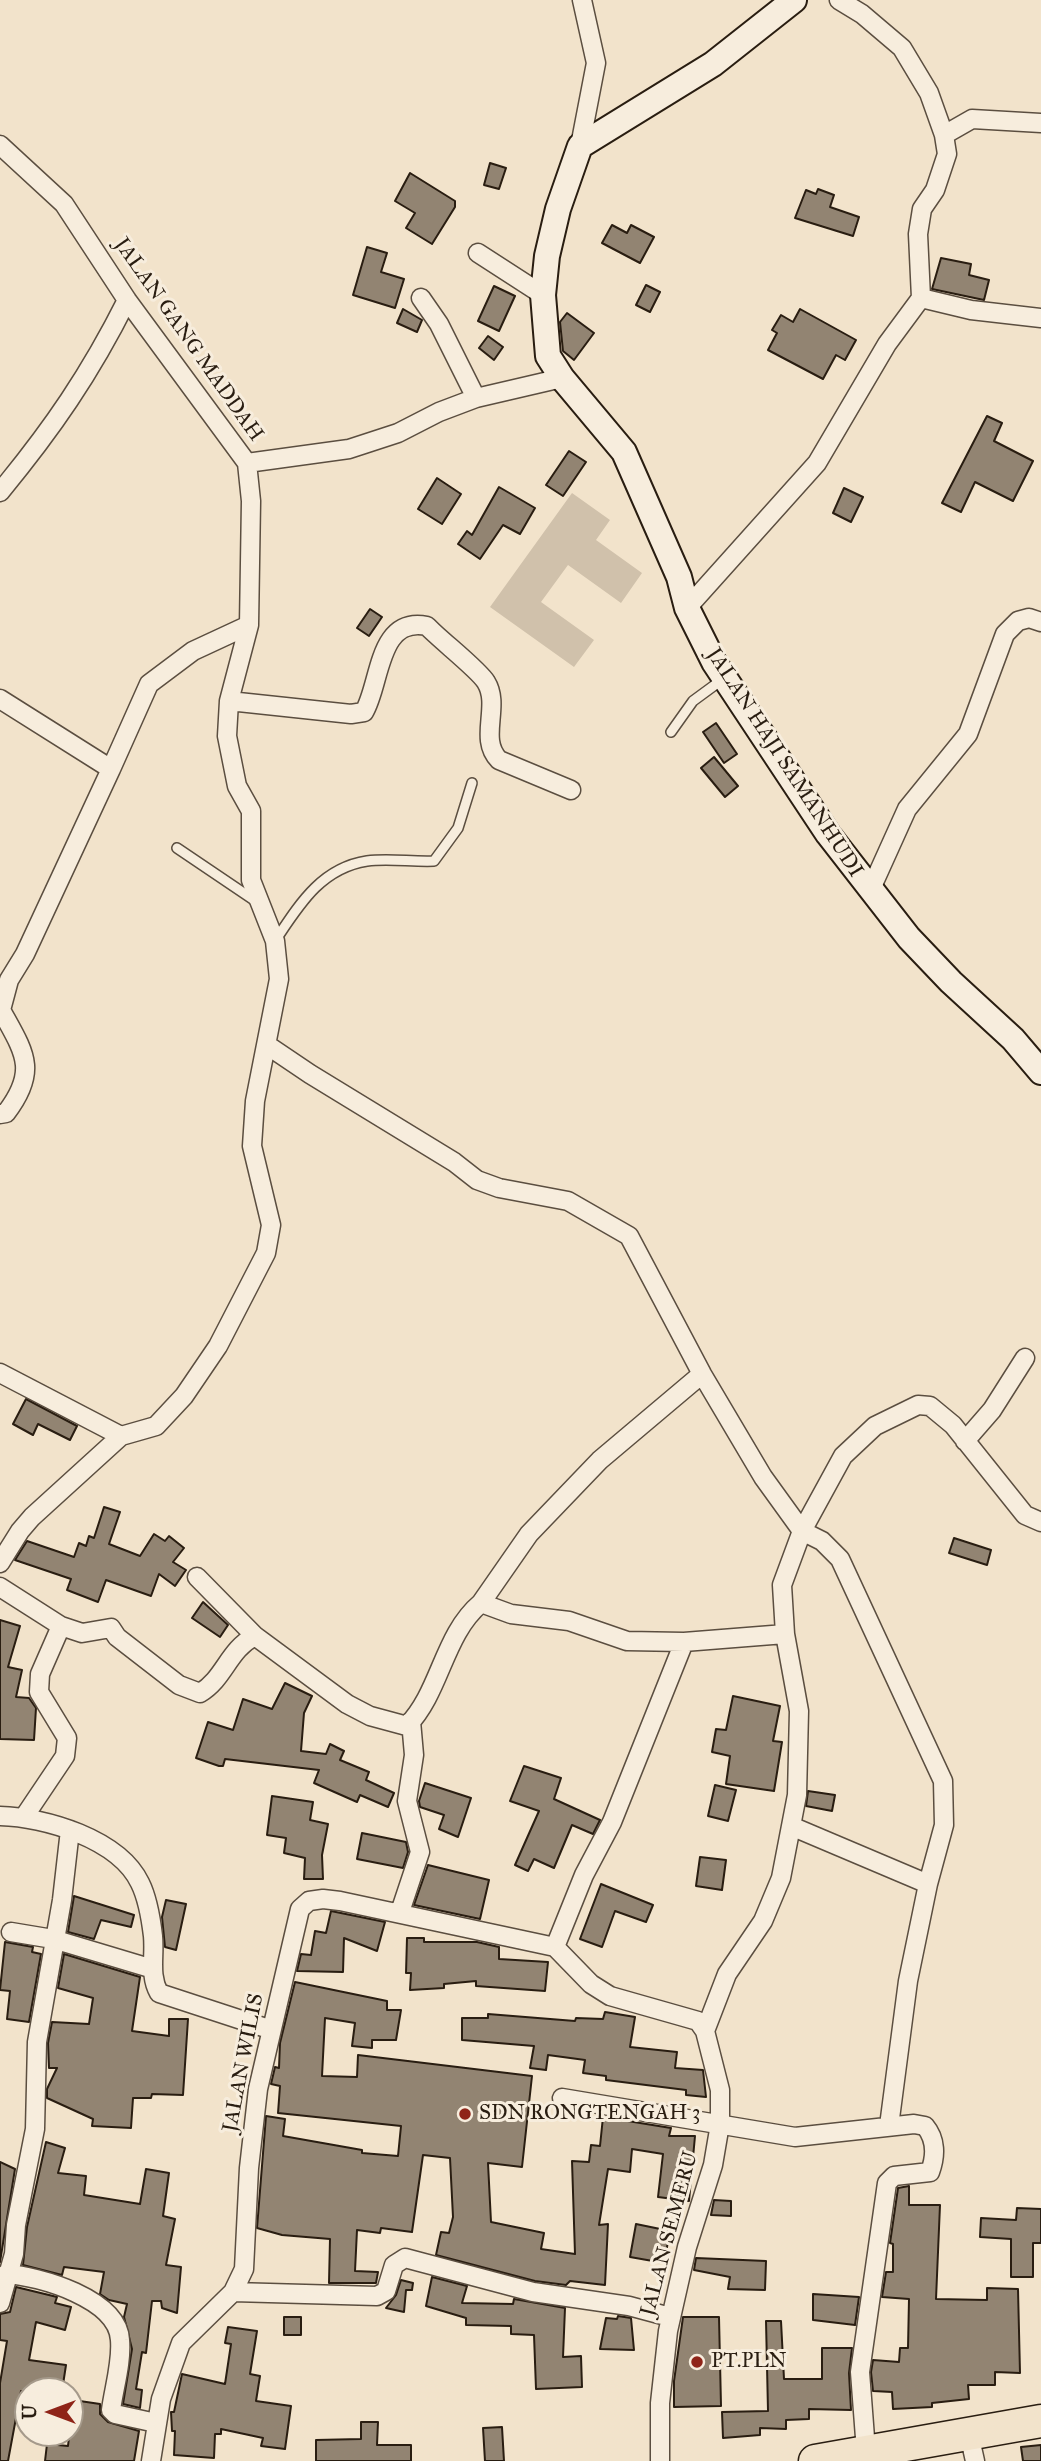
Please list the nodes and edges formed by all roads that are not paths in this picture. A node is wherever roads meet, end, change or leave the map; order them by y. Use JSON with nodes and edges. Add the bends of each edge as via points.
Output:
{"nodes":[{"id":1,"x":582,"y":0,"type":"edge"},
{"id":2,"x":794,"y":0,"type":"edge"},
{"id":3,"x":839,"y":0,"type":"edge"},
{"id":4,"x":1041,"y":123,"type":"edge"},
{"id":5,"x":944,"y":135,"type":"junction"},
{"id":6,"x":0,"y":145,"type":"edge"},
{"id":7,"x":580,"y":145,"type":"junction"},
{"id":8,"x":478,"y":253,"type":"dead end"},
{"id":9,"x":543,"y":295,"type":"junction"},
{"id":10,"x":921,"y":298,"type":"junction"},
{"id":11,"x":421,"y":299,"type":"dead end"},
{"id":12,"x":127,"y":300,"type":"junction"},
{"id":13,"x":1041,"y":318,"type":"edge"},
{"id":14,"x":562,"y":378,"type":"junction"},
{"id":15,"x":476,"y":398,"type":"junction"},
{"id":16,"x":247,"y":463,"type":"junction"},
{"id":17,"x":0,"y":492,"type":"edge"},
{"id":18,"x":687,"y":608,"type":"junction"},
{"id":19,"x":1041,"y":622,"type":"edge"},
{"id":20,"x":249,"y":625,"type":"junction"},
{"id":21,"x":725,"y":678,"type":"junction"},
{"id":22,"x":0,"y":699,"type":"edge"},
{"id":23,"x":229,"y":701,"type":"junction"},
{"id":24,"x":671,"y":732,"type":"dead end"},
{"id":25,"x":111,"y":769,"type":"junction"},
{"id":26,"x":472,"y":783,"type":"dead end"},
{"id":27,"x":571,"y":790,"type":"dead end"},
{"id":28,"x":177,"y":848,"type":"dead end"},
{"id":29,"x":870,"y":891,"type":"junction"},
{"id":30,"x":259,"y":903,"type":"junction"},
{"id":31,"x":275,"y":941,"type":"junction"},
{"id":32,"x":267,"y":1045,"type":"junction"},
{"id":33,"x":1041,"y":1072,"type":"edge"},
{"id":34,"x":0,"y":1114,"type":"edge"},
{"id":35,"x":1024,"y":1358,"type":"dead end"},
{"id":36,"x":0,"y":1373,"type":"edge"},
{"id":37,"x":702,"y":1374,"type":"junction"},
{"id":38,"x":121,"y":1436,"type":"junction"},
{"id":39,"x":965,"y":1441,"type":"junction"},
{"id":40,"x":1041,"y":1522,"type":"edge"},
{"id":41,"x":802,"y":1531,"type":"junction"},
{"id":42,"x":0,"y":1563,"type":"edge"},
{"id":43,"x":197,"y":1577,"type":"dead end"},
{"id":44,"x":0,"y":1587,"type":"edge"},
{"id":45,"x":481,"y":1603,"type":"junction"},
{"id":46,"x":61,"y":1626,"type":"junction"},
{"id":47,"x":785,"y":1634,"type":"junction"},
{"id":48,"x":255,"y":1636,"type":"junction"},
{"id":49,"x":684,"y":1642,"type":"junction"},
{"id":50,"x":411,"y":1721,"type":"junction"},
{"id":51,"x":0,"y":1816,"type":"edge"},
{"id":52,"x":24,"y":1817,"type":"junction"},
{"id":53,"x":791,"y":1826,"type":"junction"},
{"id":54,"x":70,"y":1829,"type":"junction"},
{"id":55,"x":928,"y":1884,"type":"junction"},
{"id":56,"x":400,"y":1912,"type":"junction"},
{"id":57,"x":11,"y":1932,"type":"dead end"},
{"id":58,"x":53,"y":1939,"type":"junction"},
{"id":59,"x":555,"y":1947,"type":"junction"},
{"id":60,"x":153,"y":1969,"type":"junction"},
{"id":61,"x":269,"y":2029,"type":"junction"},
{"id":62,"x":705,"y":2031,"type":"junction"},
{"id":63,"x":562,"y":2098,"type":"dead end"},
{"id":64,"x":720,"y":2124,"type":"junction"},
{"id":65,"x":889,"y":2126,"type":"junction"},
{"id":66,"x":2,"y":2289,"type":"edge"},
{"id":67,"x":233,"y":2292,"type":"junction"},
{"id":68,"x":670,"y":2317,"type":"junction"},
{"id":69,"x":1041,"y":2421,"type":"edge"},
{"id":70,"x":156,"y":2423,"type":"junction"},
{"id":71,"x":972,"y":2447,"type":"edge"},
{"id":72,"x":868,"y":2454,"type":"edge"},
{"id":73,"x":151,"y":2461,"type":"edge"},
{"id":74,"x":660,"y":2461,"type":"edge"},
{"id":75,"x":815,"y":2461,"type":"edge"}],
"edges":[{"from":1,"to":7,"type":"street","via":[[596,63]]},
{"from":2,"to":7,"type":"street","via":[[713,64]]},
{"from":3,"to":5,"type":"street","via":[[902,48],[929,93]]},
{"from":4,"to":5,"type":"street","via":[[972,119]]},
{"from":5,"to":10,"type":"street","via":[[947,154],[935,190],[922,209],[918,234]]},
{"from":6,"to":12,"type":"street","name":"JALAN GANG MADDAH","via":[[64,204]]},
{"from":7,"to":9,"type":"street","name":"JALAN HAJI SAMANHUDI","via":[[558,209]]},
{"from":8,"to":9,"type":"street"},
{"from":9,"to":14,"type":"street","name":"JALAN HAJI SAMANHUDI","via":[[548,356]]},
{"from":10,"to":13,"type":"street","via":[[971,310]]},
{"from":10,"to":18,"type":"street","via":[[887,344],[817,463]]},
{"from":11,"to":15,"type":"street","via":[[439,324]]},
{"from":12,"to":16,"type":"street","name":"JALAN GANG MADDAH"},
{"from":12,"to":17,"type":"street","via":[[75,395]]},
{"from":14,"to":15,"type":"street"},
{"from":14,"to":18,"type":"street","name":"JALAN HAJI SAMANHUDI","via":[[624,452],[679,577]]},
{"from":15,"to":16,"type":"street","via":[[349,449]]},
{"from":16,"to":20,"type":"street","name":"JALAN GANG MADDAH","via":[[251,501]]},
{"from":18,"to":21,"type":"street","name":"JALAN HAJI SAMANHUDI"},
{"from":19,"to":29,"type":"street","via":[[1018,621],[1005,635],[968,734],[907,809]]},
{"from":20,"to":23,"type":"street","name":"JALAN GANG MADDAH"},
{"from":20,"to":25,"type":"street","via":[[193,651],[149,684]]},
{"from":21,"to":24,"type":"lane","via":[[693,701]]},
{"from":21,"to":29,"type":"street","name":"JALAN HAJI SAMANHUDI"},
{"from":22,"to":25,"type":"street"},
{"from":23,"to":27,"type":"street","via":[[364,712],[385,646],[408,626],[427,626],[486,681],[492,697],[492,753]]},
{"from":23,"to":30,"type":"street","name":"JALAN GANG MADDAH","via":[[227,736],[237,786],[251,811],[251,880]]},
{"from":25,"to":34,"type":"street","via":[[9,980],[1,1010],[24,1053],[27,1072],[19,1096]]},
{"from":26,"to":31,"type":"lane","via":[[458,828],[434,861],[369,861],[338,868],[317,885]]},
{"from":28,"to":30,"type":"lane"},
{"from":29,"to":33,"type":"street","name":"JALAN HAJI SAMANHUDI","via":[[943,974],[1013,1039]]},
{"from":30,"to":31,"type":"street","name":"JALAN GANG MADDAH"},
{"from":31,"to":32,"type":"street","name":"JALAN GANG MADDAH","via":[[279,979]]},
{"from":32,"to":37,"type":"street","via":[[477,1180],[568,1200],[629,1236]]},
{"from":32,"to":38,"type":"street","name":"JALAN GANG MADDAH","via":[[254,1101],[252,1146],[271,1225],[266,1253],[218,1346],[184,1396],[156,1426]]},
{"from":35,"to":39,"type":"street","via":[[992,1410]]},
{"from":36,"to":38,"type":"street"},
{"from":37,"to":41,"type":"street","via":[[763,1477]]},
{"from":37,"to":45,"type":"street","via":[[600,1460],[528,1534]]},
{"from":38,"to":42,"type":"street","name":"JALAN GANG MADDAH","via":[[20,1531]]},
{"from":39,"to":40,"type":"street","via":[[1025,1515]]},
{"from":39,"to":41,"type":"street","via":[[930,1406],[918,1405],[875,1426],[844,1456]]},
{"from":41,"to":47,"type":"street","via":[[782,1585]]},
{"from":41,"to":55,"type":"street","via":[[822,1541],[840,1559],[943,1782],[944,1825]]},
{"from":43,"to":48,"type":"street"},
{"from":44,"to":46,"type":"street"},
{"from":45,"to":49,"type":"street","via":[[511,1614],[569,1621],[627,1640]]},
{"from":45,"to":50,"type":"street","via":[[467,1614]]},
{"from":46,"to":48,"type":"street","via":[[82,1633],[110,1628],[179,1685],[200,1693],[216,1684],[225,1665]]},
{"from":46,"to":52,"type":"street","via":[[40,1674],[39,1692],[67,1738],[65,1756]]},
{"from":47,"to":49,"type":"street"},
{"from":47,"to":53,"type":"street","via":[[799,1711],[797,1795]]},
{"from":48,"to":50,"type":"street","via":[[347,1704],[407,1726]]},
{"from":49,"to":59,"type":"street","via":[[612,1822]]},
{"from":50,"to":56,"type":"street","via":[[414,1755],[407,1801],[420,1852]]},
{"from":51,"to":52,"type":"street"},
{"from":52,"to":54,"type":"street"},
{"from":53,"to":55,"type":"street"},
{"from":53,"to":62,"type":"street","via":[[781,1878],[763,1921],[727,1974]]},
{"from":54,"to":58,"type":"street"},
{"from":54,"to":60,"type":"street","via":[[120,1856],[140,1882],[153,1938]]},
{"from":55,"to":65,"type":"street","via":[[908,1981]]},
{"from":56,"to":59,"type":"street","name":"JALAN WILIS"},
{"from":56,"to":61,"type":"street","name":"JALAN WILIS","via":[[323,1899],[309,1901],[300,1909]]},
{"from":57,"to":58,"type":"street"},
{"from":58,"to":60,"type":"street"},
{"from":58,"to":66,"type":"street","via":[[37,2042],[35,2129],[14,2254]]},
{"from":59,"to":62,"type":"street","via":[[591,1984],[610,1996],[698,2021]]},
{"from":60,"to":61,"type":"street","via":[[159,1993]]},
{"from":61,"to":67,"type":"street","name":"JALAN WILIS","via":[[253,2124],[244,2269]]},
{"from":62,"to":64,"type":"street","name":"JALAN SEMERU","via":[[720,2090]]},
{"from":63,"to":64,"type":"street"},
{"from":64,"to":65,"type":"street","via":[[795,2137]]},
{"from":64,"to":68,"type":"street","name":"JALAN SEMERU","via":[[713,2165]]},
{"from":65,"to":72,"type":"street","via":[[925,2126],[933,2139],[934,2155],[930,2172],[894,2176],[887,2183],[860,2372]]},
{"from":66,"to":70,"type":"street","via":[[37,2279],[82,2295],[110,2315],[120,2339],[111,2410]]},
{"from":67,"to":68,"type":"street","via":[[377,2296],[386,2291],[394,2265],[405,2258],[533,2292]]},
{"from":67,"to":70,"type":"street","name":"JALAN WILIS","via":[[181,2343]]},
{"from":68,"to":74,"type":"street","name":"JALAN SEMERU","via":[[660,2403]]},
{"from":69,"to":71,"type":"highway"},
{"from":70,"to":73,"type":"street","name":"JALAN WILIS"},
{"from":71,"to":72,"type":"highway"},
{"from":72,"to":75,"type":"highway"}]}
